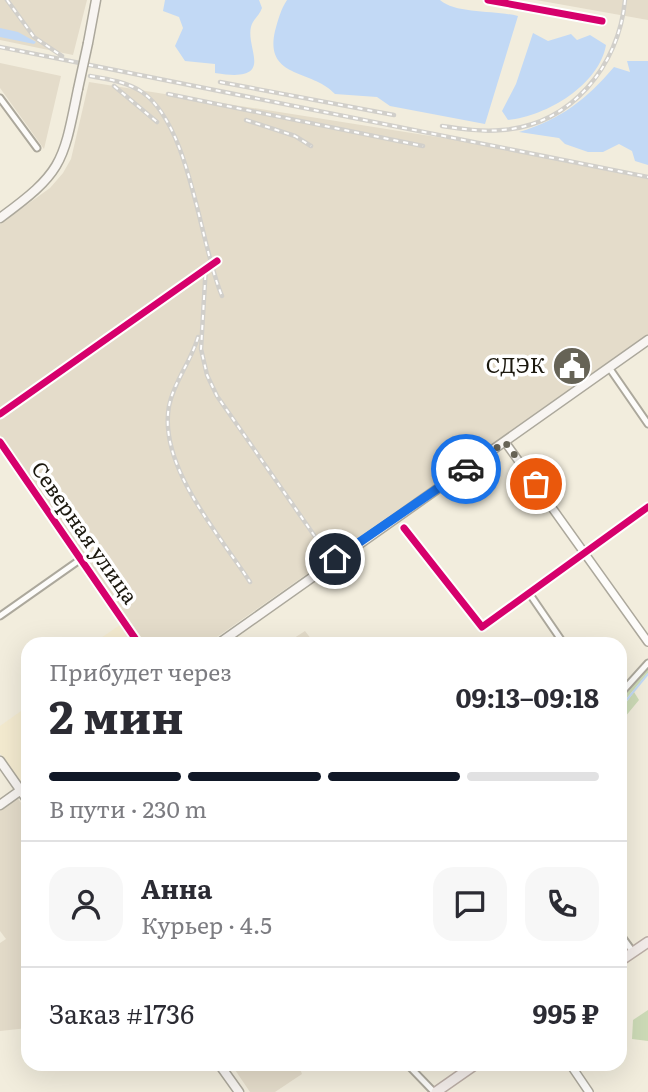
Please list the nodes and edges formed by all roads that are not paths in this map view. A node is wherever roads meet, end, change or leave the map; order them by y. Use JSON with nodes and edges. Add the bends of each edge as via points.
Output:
{"nodes":[{"id":1,"x":96,"y":0,"type":"edge"},
{"id":2,"x":488,"y":0,"type":"edge"},
{"id":3,"x":602,"y":21,"type":"dead end"},
{"id":4,"x":0,"y":98,"type":"edge"},
{"id":5,"x":37,"y":148,"type":"dead end"},
{"id":6,"x":0,"y":218,"type":"edge"},
{"id":7,"x":216,"y":261,"type":"dead end"},
{"id":8,"x":648,"y":340,"type":"edge"},
{"id":9,"x":610,"y":369,"type":"junction"},
{"id":10,"x":0,"y":414,"type":"edge"},
{"id":11,"x":648,"y":424,"type":"edge"},
{"id":12,"x":0,"y":442,"type":"edge"},
{"id":13,"x":505,"y":442,"type":"junction"},
{"id":14,"x":648,"y":507,"type":"edge"},
{"id":15,"x":404,"y":528,"type":"dead end"},
{"id":16,"x":584,"y":553,"type":"junction"},
{"id":17,"x":81,"y":559,"type":"junction"},
{"id":18,"x":529,"y":593,"type":"junction"},
{"id":19,"x":0,"y":616,"type":"edge"},
{"id":20,"x":134,"y":637,"type":"edge"},
{"id":21,"x":228,"y":637,"type":"edge"},
{"id":22,"x":559,"y":637,"type":"edge"},
{"id":23,"x":648,"y":642,"type":"edge"},
{"id":24,"x":648,"y":663,"type":"edge"},
{"id":25,"x":627,"y":686,"type":"edge"},
{"id":26,"x":0,"y":761,"type":"edge"},
{"id":27,"x":21,"y":785,"type":"edge"},
{"id":28,"x":21,"y":790,"type":"edge"},
{"id":29,"x":0,"y":805,"type":"edge"},
{"id":30,"x":648,"y":942,"type":"edge"},
{"id":31,"x":627,"y":944,"type":"edge"},
{"id":32,"x":633,"y":952,"type":"junction"},
{"id":33,"x":627,"y":956,"type":"edge"},
{"id":34,"x":224,"y":1071,"type":"edge"},
{"id":35,"x":414,"y":1071,"type":"edge"},
{"id":36,"x":466,"y":1071,"type":"edge"},
{"id":37,"x":575,"y":1071,"type":"edge"},
{"id":38,"x":239,"y":1092,"type":"edge"},
{"id":39,"x":435,"y":1092,"type":"edge"},
{"id":40,"x":589,"y":1092,"type":"edge"}],
"edges":[{"from":1,"to":6,"type":"main road","bridge":true,"via":[[60,163],[30,196]]},
{"from":2,"to":3,"type":"street"},
{"from":4,"to":5,"type":"street"},
{"from":7,"to":10,"type":"street"},
{"from":8,"to":9,"type":"main road"},
{"from":9,"to":11,"type":"street"},
{"from":9,"to":13,"type":"main road"},
{"from":12,"to":17,"type":"street","name":"Северная улица"},
{"from":13,"to":16,"type":"street"},
{"from":13,"to":21,"type":"main road"},
{"from":14,"to":16,"type":"street"},
{"from":15,"to":18,"type":"street","via":[[481,627]]},
{"from":16,"to":18,"type":"street"},
{"from":16,"to":23,"type":"street"},
{"from":17,"to":19,"type":"street"},
{"from":17,"to":20,"type":"street","name":"Северная улица"},
{"from":18,"to":22,"type":"street"},
{"from":24,"to":25,"type":"street"},
{"from":26,"to":27,"type":"main road"},
{"from":28,"to":29,"type":"main road"},
{"from":30,"to":32,"type":"main road"},
{"from":31,"to":32,"type":"street"},
{"from":32,"to":33,"type":"main road"},
{"from":34,"to":38,"type":"main road"},
{"from":35,"to":39,"type":"street"},
{"from":36,"to":39,"type":"main road"},
{"from":37,"to":40,"type":"street"}]}
